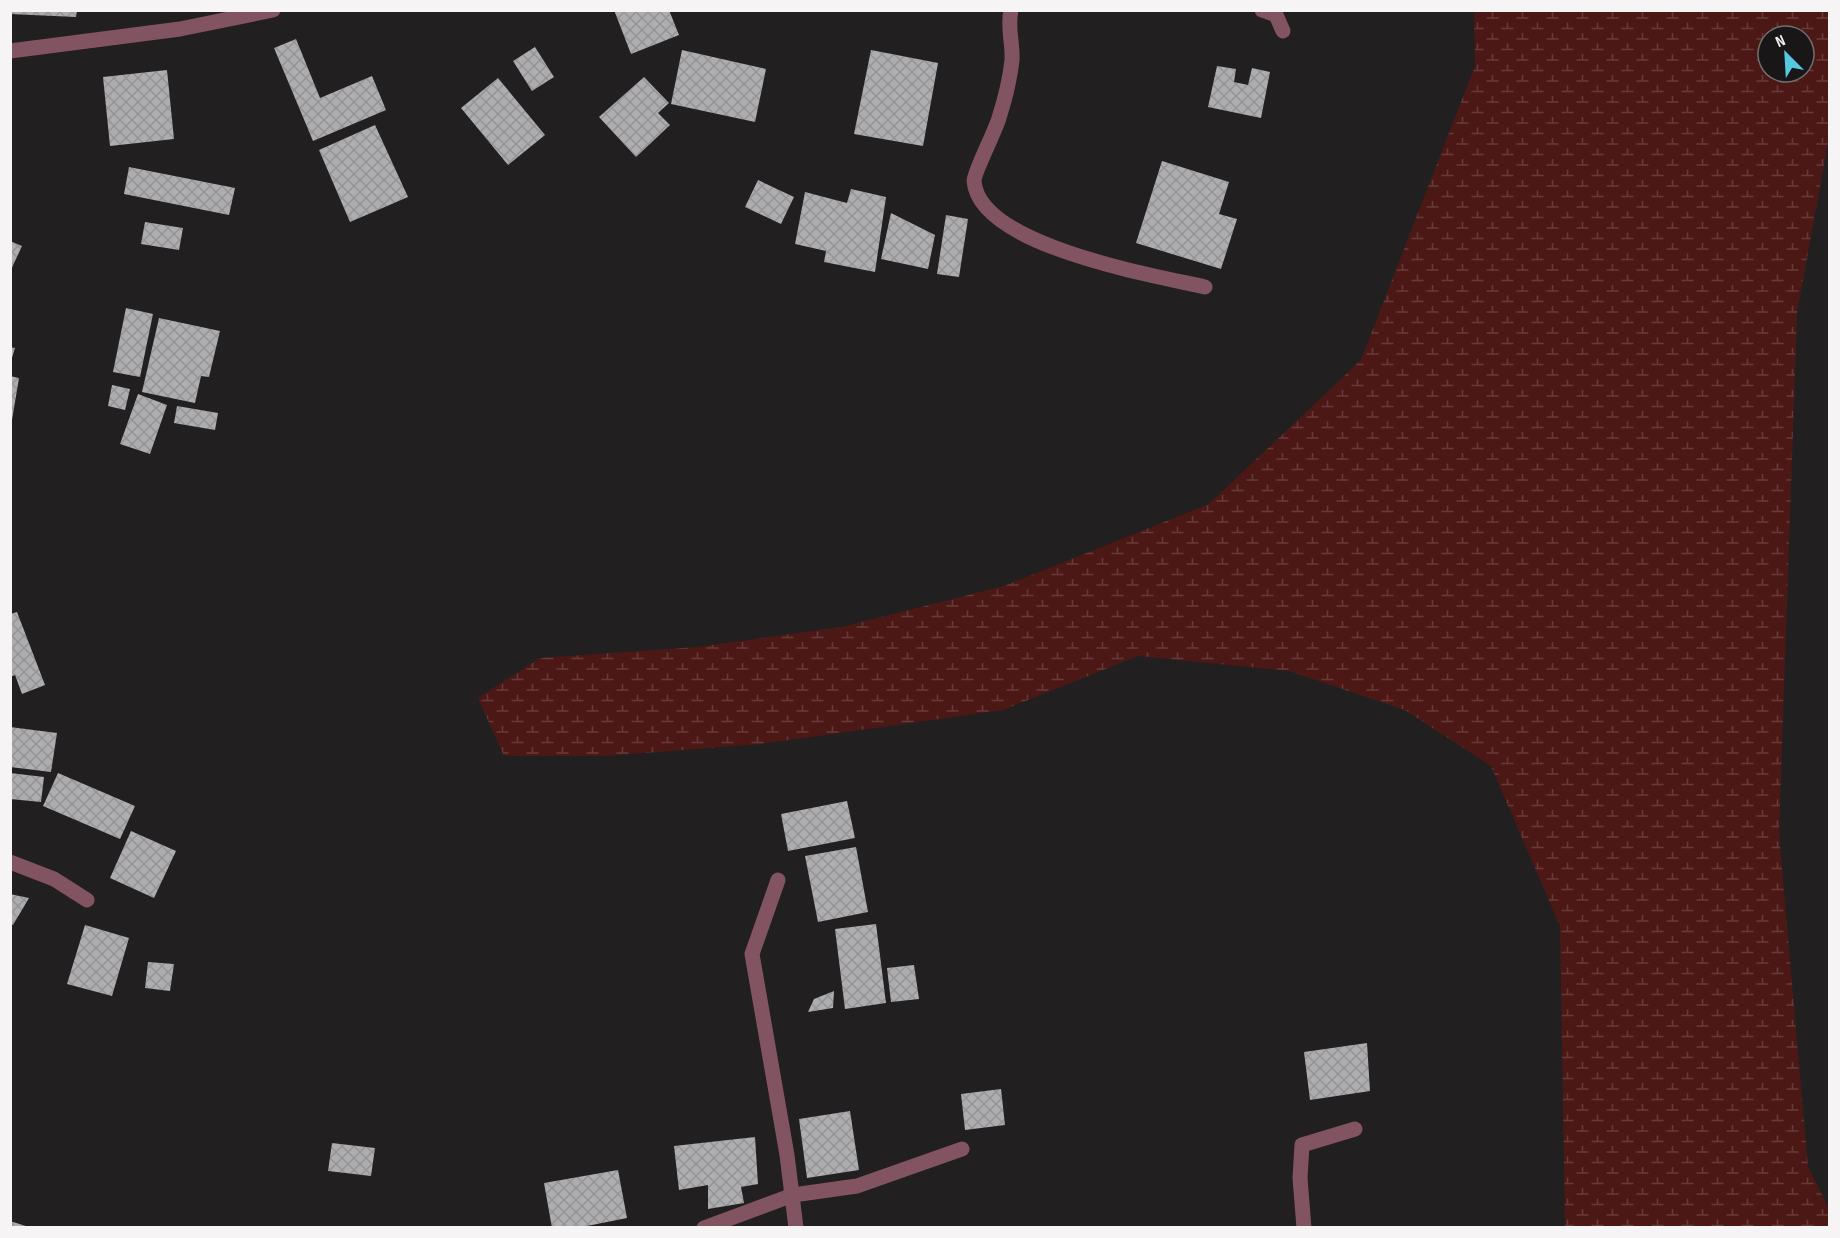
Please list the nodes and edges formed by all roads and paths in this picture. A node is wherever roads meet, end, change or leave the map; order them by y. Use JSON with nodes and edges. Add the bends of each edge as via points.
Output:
{"nodes":[{"id":1,"x":273,"y":10,"type":"edge"},
{"id":2,"x":1011,"y":10,"type":"edge"},
{"id":3,"x":1262,"y":10,"type":"edge"},
{"id":4,"x":1283,"y":31,"type":"dead end"},
{"id":5,"x":10,"y":51,"type":"edge"},
{"id":6,"x":1205,"y":287,"type":"dead end"},
{"id":7,"x":10,"y":862,"type":"edge"},
{"id":8,"x":778,"y":880,"type":"dead end"},
{"id":9,"x":87,"y":900,"type":"dead end"},
{"id":10,"x":1354,"y":1129,"type":"dead end"},
{"id":11,"x":962,"y":1149,"type":"dead end"},
{"id":12,"x":793,"y":1195,"type":"junction"},
{"id":13,"x":704,"y":1227,"type":"edge"},
{"id":14,"x":796,"y":1227,"type":"edge"},
{"id":15,"x":1305,"y":1227,"type":"edge"}],
"edges":[{"from":1,"to":5,"type":"street","via":[[180,29]]},
{"from":2,"to":6,"type":"street","via":[[1007,25],[1012,58],[1004,101],[974,180],[981,204],[1010,227],[1069,254]]},
{"from":3,"to":4,"type":"street","via":[[1276,15]]},
{"from":7,"to":9,"type":"street","via":[[54,879]]},
{"from":8,"to":12,"type":"street","via":[[752,954]]},
{"from":10,"to":15,"type":"street","via":[[1302,1145],[1300,1178]]},
{"from":11,"to":12,"type":"street","via":[[857,1186]]},
{"from":12,"to":13,"type":"street"},
{"from":12,"to":14,"type":"street"}]}
